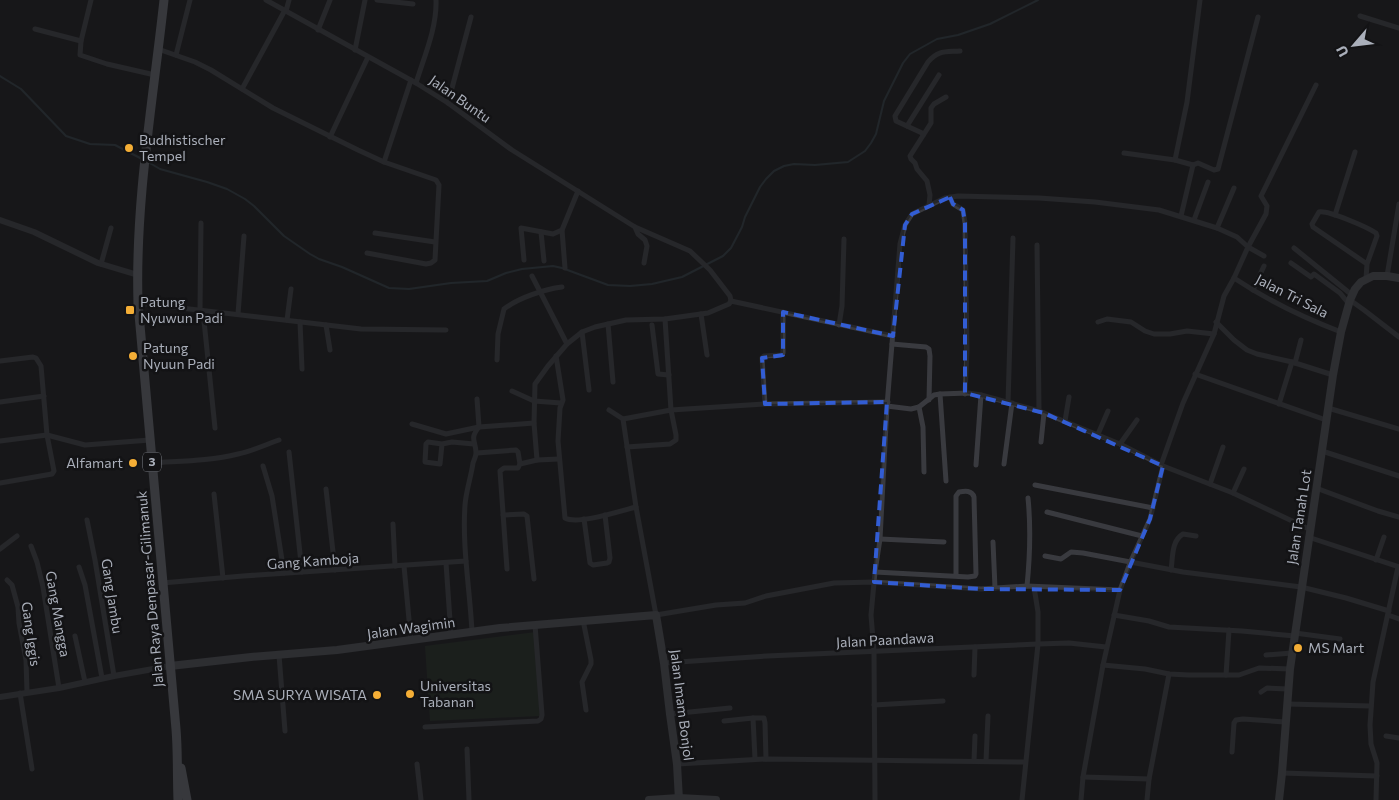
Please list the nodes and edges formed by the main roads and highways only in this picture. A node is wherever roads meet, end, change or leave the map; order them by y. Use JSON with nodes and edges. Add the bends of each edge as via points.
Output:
{"nodes":[{"id":1,"x":164,"y":0,"type":"edge"},
{"id":2,"x":1399,"y":278,"type":"edge"},
{"id":3,"x":656,"y":615,"type":"joint"},
{"id":4,"x":170,"y":666,"type":"junction"},
{"id":5,"x":178,"y":758,"type":"junction"},
{"id":6,"x":679,"y":799,"type":"edge"},
{"id":7,"x":178,"y":800,"type":"edge"},
{"id":8,"x":187,"y":800,"type":"edge"},
{"id":9,"x":649,"y":800,"type":"edge"},
{"id":10,"x":716,"y":800,"type":"edge"},
{"id":11,"x":1279,"y":800,"type":"edge"}],
"edges":[{"from":1,"to":4,"type":"highway","name":"Jalan Raya Denpasar-Gilimanuk","number":"3","via":[[139,220],[138,303]]},
{"from":2,"to":11,"type":"main road","name":"Jalan Tanah Lot","via":[[1378,276],[1358,285],[1341,332],[1292,653]]},
{"from":3,"to":4,"type":"main road","name":"Jalan Wagimin","via":[[535,625],[337,650]]},
{"from":3,"to":6,"type":"main road","name":"Jalan Imam Bonjol"},
{"from":4,"to":5,"type":"highway","name":"Jalan Raya Denpasar-Gilimanuk","number":"3"},
{"from":5,"to":7,"type":"highway","name":"Jalan Raya Denpasar-Gilimanuk","number":"3"},
{"from":5,"to":8,"type":"highway","name":"Jalan Raya Denpasar-Gilimanuk","number":"3"},
{"from":6,"to":9,"type":"main road"},
{"from":6,"to":10,"type":"main road"}]}
